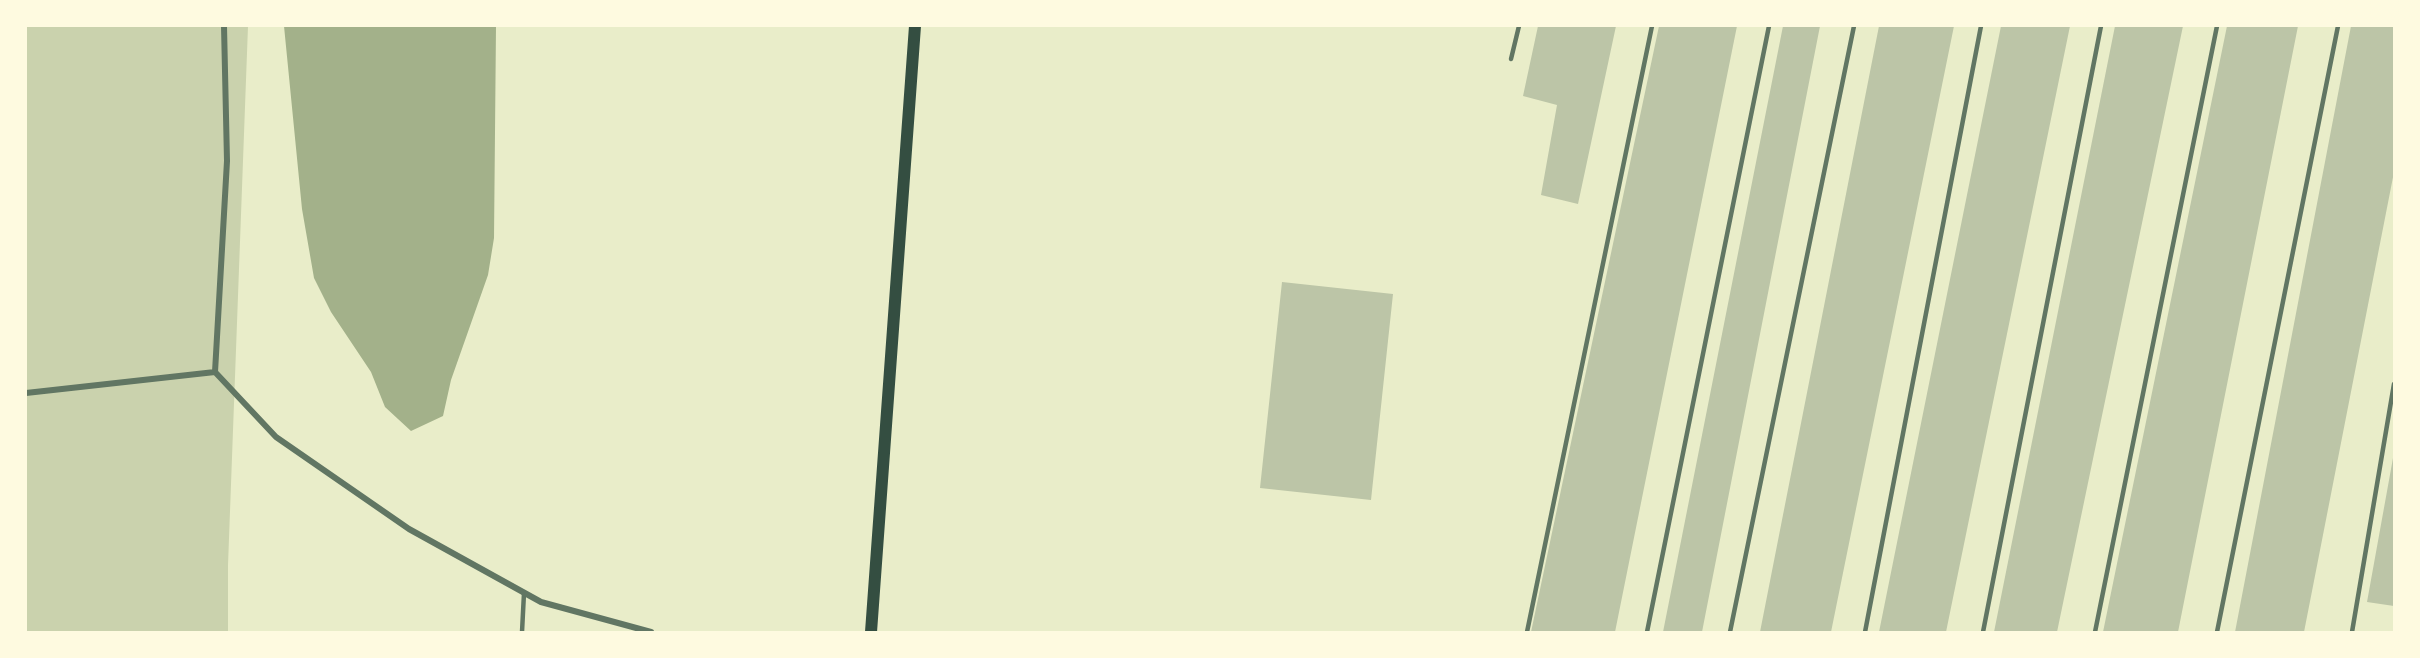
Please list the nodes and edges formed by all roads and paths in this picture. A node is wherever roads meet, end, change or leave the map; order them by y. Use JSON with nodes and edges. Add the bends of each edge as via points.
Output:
{"nodes":[{"id":1,"x":224,"y":26,"type":"edge"},
{"id":2,"x":915,"y":26,"type":"edge"},
{"id":3,"x":1519,"y":26,"type":"edge"},
{"id":4,"x":1652,"y":26,"type":"edge"},
{"id":5,"x":1769,"y":26,"type":"edge"},
{"id":6,"x":1854,"y":26,"type":"edge"},
{"id":7,"x":1981,"y":26,"type":"edge"},
{"id":8,"x":2101,"y":26,"type":"edge"},
{"id":9,"x":2217,"y":26,"type":"edge"},
{"id":10,"x":2338,"y":26,"type":"edge"},
{"id":11,"x":1511,"y":59,"type":"dead end"},
{"id":12,"x":215,"y":372,"type":"junction"},
{"id":13,"x":2394,"y":384,"type":"edge"},
{"id":14,"x":26,"y":393,"type":"edge"},
{"id":15,"x":524,"y":593,"type":"junction"},
{"id":16,"x":522,"y":633,"type":"edge"},
{"id":17,"x":651,"y":633,"type":"edge"},
{"id":18,"x":871,"y":633,"type":"edge"},
{"id":19,"x":1527,"y":633,"type":"edge"},
{"id":20,"x":1647,"y":633,"type":"edge"},
{"id":21,"x":1730,"y":633,"type":"edge"},
{"id":22,"x":1865,"y":633,"type":"edge"},
{"id":23,"x":1983,"y":633,"type":"edge"},
{"id":24,"x":2095,"y":633,"type":"edge"},
{"id":25,"x":2217,"y":633,"type":"edge"},
{"id":26,"x":2352,"y":633,"type":"edge"}],
"edges":[{"from":1,"to":12,"type":"street","via":[[227,161]]},
{"from":2,"to":18,"type":"main road"},
{"from":3,"to":11,"type":"lane"},
{"from":4,"to":19,"type":"lane"},
{"from":5,"to":20,"type":"lane"},
{"from":6,"to":21,"type":"lane"},
{"from":7,"to":22,"type":"lane"},
{"from":8,"to":23,"type":"lane"},
{"from":9,"to":24,"type":"lane"},
{"from":10,"to":25,"type":"lane"},
{"from":12,"to":14,"type":"street"},
{"from":12,"to":15,"type":"street","via":[[276,437],[409,529]]},
{"from":13,"to":26,"type":"lane"},
{"from":15,"to":16,"type":"lane"},
{"from":15,"to":17,"type":"street","via":[[541,602]]}]}
